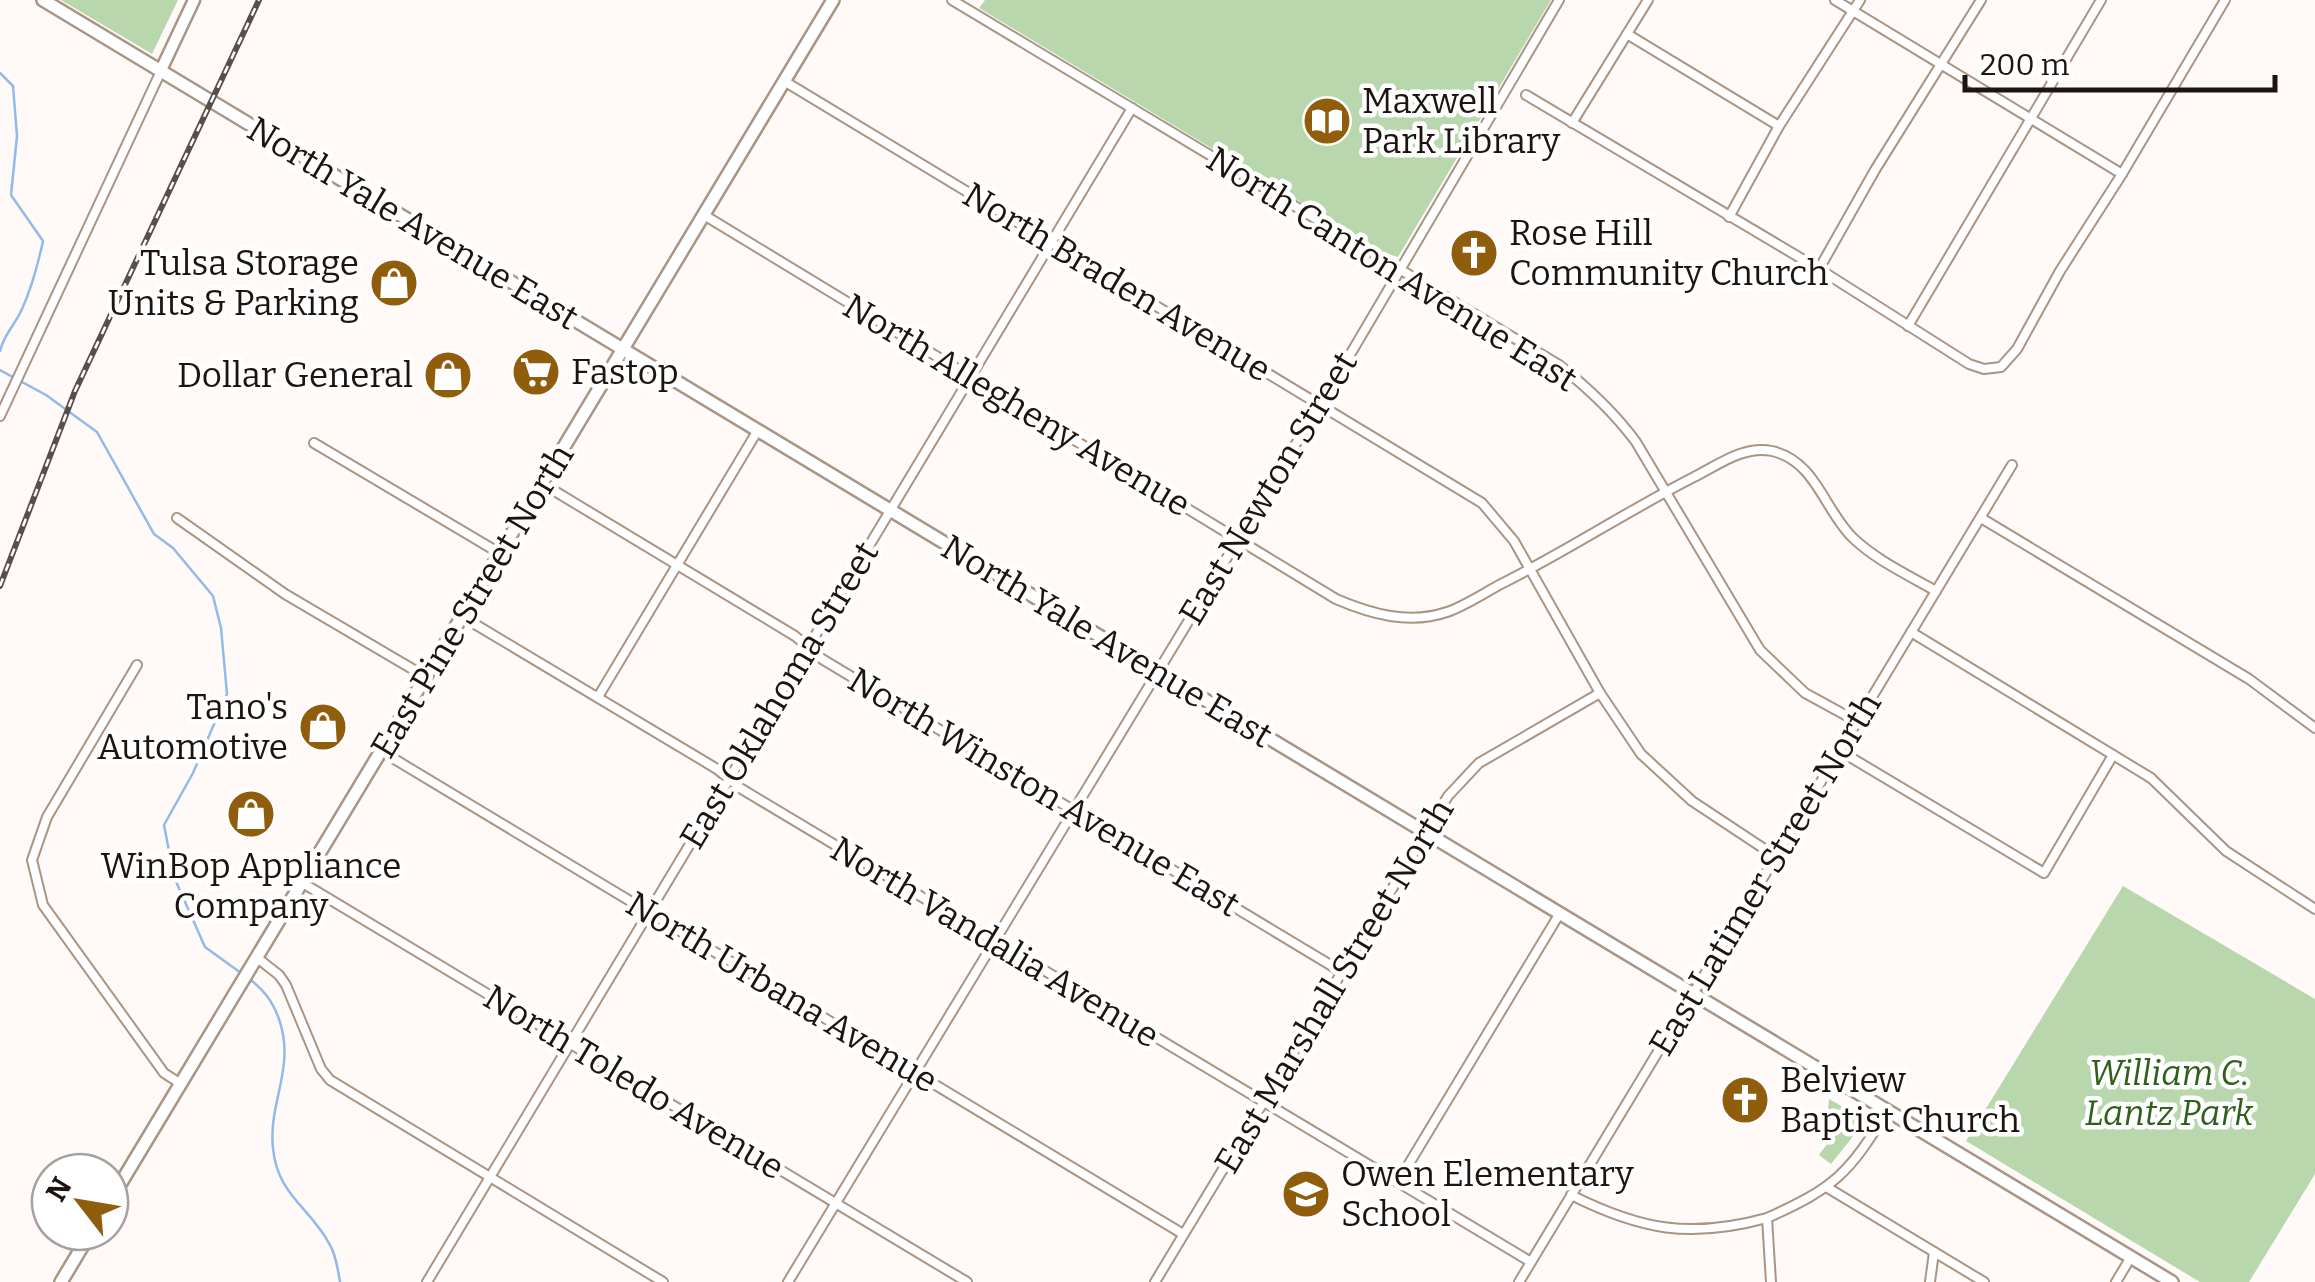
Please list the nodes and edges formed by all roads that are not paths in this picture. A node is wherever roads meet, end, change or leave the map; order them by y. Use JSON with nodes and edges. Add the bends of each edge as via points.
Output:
{"nodes":[{"id":1,"x":43,"y":0,"type":"edge"},
{"id":2,"x":194,"y":0,"type":"edge"},
{"id":3,"x":833,"y":0,"type":"edge"},
{"id":4,"x":952,"y":0,"type":"edge"},
{"id":5,"x":1559,"y":0,"type":"edge"},
{"id":6,"x":1648,"y":0,"type":"edge"},
{"id":7,"x":1835,"y":0,"type":"edge"},
{"id":8,"x":1860,"y":0,"type":"edge"},
{"id":9,"x":1981,"y":0,"type":"edge"},
{"id":10,"x":2101,"y":0,"type":"edge"},
{"id":11,"x":2225,"y":0,"type":"edge"},
{"id":12,"x":1853,"y":12,"type":"junction"},
{"id":13,"x":1628,"y":34,"type":"junction"},
{"id":14,"x":1942,"y":64,"type":"junction"},
{"id":15,"x":161,"y":70,"type":"junction"},
{"id":16,"x":784,"y":81,"type":"junction"},
{"id":17,"x":1526,"y":95,"type":"dead end"},
{"id":18,"x":1132,"y":108,"type":"junction"},
{"id":19,"x":2031,"y":119,"type":"junction"},
{"id":20,"x":1572,"y":123,"type":"junction"},
{"id":21,"x":1779,"y":126,"type":"junction"},
{"id":22,"x":2122,"y":174,"type":"junction"},
{"id":23,"x":704,"y":215,"type":"junction"},
{"id":24,"x":1729,"y":217,"type":"junction"},
{"id":25,"x":1051,"y":242,"type":"junction"},
{"id":26,"x":1400,"y":269,"type":"junction"},
{"id":27,"x":1818,"y":269,"type":"junction"},
{"id":28,"x":1908,"y":326,"type":"junction"},
{"id":29,"x":622,"y":349,"type":"junction"},
{"id":30,"x":971,"y":376,"type":"junction"},
{"id":31,"x":1319,"y":403,"type":"junction"},
{"id":32,"x":0,"y":416,"type":"edge"},
{"id":33,"x":758,"y":430,"type":"junction"},
{"id":34,"x":314,"y":443,"type":"dead end"},
{"id":35,"x":2012,"y":465,"type":"dead end"},
{"id":36,"x":542,"y":484,"type":"junction"},
{"id":37,"x":1665,"y":492,"type":"junction"},
{"id":38,"x":890,"y":510,"type":"junction"},
{"id":39,"x":177,"y":518,"type":"dead end"},
{"id":40,"x":1981,"y":518,"type":"junction"},
{"id":41,"x":1237,"y":539,"type":"junction"},
{"id":42,"x":501,"y":554,"type":"junction"},
{"id":43,"x":677,"y":564,"type":"junction"},
{"id":44,"x":1530,"y":569,"type":"junction"},
{"id":45,"x":1936,"y":591,"type":"junction"},
{"id":46,"x":463,"y":617,"type":"junction"},
{"id":47,"x":1911,"y":632,"type":"junction"},
{"id":48,"x":808,"y":647,"type":"junction"},
{"id":49,"x":137,"y":664,"type":"dead end"},
{"id":50,"x":1157,"y":672,"type":"junction"},
{"id":51,"x":426,"y":677,"type":"junction"},
{"id":52,"x":1600,"y":694,"type":"junction"},
{"id":53,"x":598,"y":697,"type":"junction"},
{"id":54,"x":1858,"y":722,"type":"junction"},
{"id":55,"x":2315,"y":728,"type":"edge"},
{"id":56,"x":381,"y":751,"type":"junction"},
{"id":57,"x":1840,"y":751,"type":"junction"},
{"id":58,"x":2114,"y":755,"type":"junction"},
{"id":59,"x":729,"y":779,"type":"junction"},
{"id":60,"x":1075,"y":810,"type":"junction"},
{"id":61,"x":1426,"y":832,"type":"junction"},
{"id":62,"x":1775,"y":856,"type":"junction"},
{"id":63,"x":301,"y":882,"type":"junction"},
{"id":64,"x":2315,"y":909,"type":"edge"},
{"id":65,"x":648,"y":912,"type":"junction"},
{"id":66,"x":1560,"y":913,"type":"junction"},
{"id":67,"x":996,"y":942,"type":"junction"},
{"id":68,"x":254,"y":961,"type":"junction"},
{"id":69,"x":1342,"y":972,"type":"junction"},
{"id":70,"x":1693,"y":993,"type":"junction"},
{"id":71,"x":570,"y":1043,"type":"junction"},
{"id":72,"x":917,"y":1073,"type":"junction"},
{"id":73,"x":182,"y":1084,"type":"junction"},
{"id":74,"x":1263,"y":1103,"type":"junction"},
{"id":75,"x":1887,"y":1110,"type":"junction"},
{"id":76,"x":130,"y":1168,"type":"edge"},
{"id":77,"x":490,"y":1177,"type":"junction"},
{"id":78,"x":1398,"y":1182,"type":"junction"},
{"id":79,"x":1828,"y":1188,"type":"junction"},
{"id":80,"x":1571,"y":1194,"type":"junction"},
{"id":81,"x":836,"y":1203,"type":"junction"},
{"id":82,"x":1767,"y":1218,"type":"junction"},
{"id":83,"x":1184,"y":1234,"type":"junction"},
{"id":84,"x":79,"y":1252,"type":"edge"},
{"id":85,"x":1934,"y":1252,"type":"junction"},
{"id":86,"x":2131,"y":1257,"type":"junction"},
{"id":87,"x":1531,"y":1262,"type":"junction"},
{"id":88,"x":61,"y":1282,"type":"edge"},
{"id":89,"x":428,"y":1282,"type":"edge"},
{"id":90,"x":663,"y":1282,"type":"edge"},
{"id":91,"x":788,"y":1282,"type":"edge"},
{"id":92,"x":967,"y":1282,"type":"edge"},
{"id":93,"x":1155,"y":1282,"type":"edge"},
{"id":94,"x":1519,"y":1282,"type":"edge"},
{"id":95,"x":1771,"y":1282,"type":"edge"},
{"id":96,"x":1930,"y":1282,"type":"edge"},
{"id":97,"x":1984,"y":1282,"type":"edge"},
{"id":98,"x":2116,"y":1282,"type":"edge"},
{"id":99,"x":2172,"y":1282,"type":"edge"}],
"edges":[{"from":1,"to":15,"type":"main road","name":"North Yale Avenue East"},
{"from":2,"to":15,"type":"street"},
{"from":3,"to":16,"type":"main road","name":"East Pine Street North"},
{"from":4,"to":18,"type":"street","name":"North Canton Avenue East"},
{"from":5,"to":26,"type":"street","name":"East Newton Street"},
{"from":6,"to":13,"type":"street"},
{"from":7,"to":12,"type":"street"},
{"from":8,"to":12,"type":"street"},
{"from":9,"to":14,"type":"street"},
{"from":10,"to":19,"type":"street"},
{"from":11,"to":22,"type":"street"},
{"from":12,"to":14,"type":"street"},
{"from":12,"to":21,"type":"street"},
{"from":13,"to":20,"type":"street"},
{"from":13,"to":21,"type":"street"},
{"from":14,"to":19,"type":"street"},
{"from":14,"to":27,"type":"street"},
{"from":15,"to":29,"type":"main road","name":"North Yale Avenue East"},
{"from":15,"to":32,"type":"street"},
{"from":16,"to":23,"type":"main road","name":"East Pine Street North"},
{"from":16,"to":25,"type":"street","name":"North Braden Avenue"},
{"from":17,"to":20,"type":"street"},
{"from":18,"to":25,"type":"street","name":"East Oklahoma Street"},
{"from":18,"to":26,"type":"street","name":"North Canton Avenue East"},
{"from":19,"to":22,"type":"street"},
{"from":19,"to":28,"type":"street"},
{"from":20,"to":24,"type":"street"},
{"from":21,"to":24,"type":"street"},
{"from":22,"to":28,"type":"street","via":[[2008,362],[1984,369],[1969,364]]},
{"from":23,"to":29,"type":"main road","name":"East Pine Street North"},
{"from":23,"to":30,"type":"street","name":"North Allegheny Avenue"},
{"from":24,"to":27,"type":"street"},
{"from":25,"to":30,"type":"street","name":"East Oklahoma Street"},
{"from":25,"to":31,"type":"street","name":"North Braden Avenue"},
{"from":26,"to":31,"type":"street","name":"East Newton Street"},
{"from":26,"to":37,"type":"street","name":"North Canton Avenue East","via":[[1580,382],[1618,417]]},
{"from":27,"to":28,"type":"street"},
{"from":29,"to":33,"type":"main road","name":"North Yale Avenue East"},
{"from":29,"to":36,"type":"main road","name":"East Pine Street North"},
{"from":30,"to":38,"type":"street","name":"East Oklahoma Street"},
{"from":30,"to":41,"type":"street","name":"North Allegheny Avenue"},
{"from":31,"to":41,"type":"street","name":"East Newton Street"},
{"from":31,"to":44,"type":"street","name":"North Braden Avenue","via":[[1482,503]]},
{"from":33,"to":38,"type":"main road","name":"North Yale Avenue East"},
{"from":33,"to":43,"type":"street"},
{"from":34,"to":42,"type":"street"},
{"from":35,"to":40,"type":"street","name":"East Latimer Street North"},
{"from":36,"to":42,"type":"main road","name":"East Pine Street North"},
{"from":36,"to":43,"type":"street","name":"North Winston Avenue East"},
{"from":37,"to":44,"type":"street","name":"North Allegheny Avenue"},
{"from":37,"to":45,"type":"street","via":[[1741,453],[1776,452],[1812,477],[1838,521],[1864,548]]},
{"from":37,"to":54,"type":"street","name":"North Canton Avenue East","via":[[1760,650],[1805,692]]},
{"from":38,"to":48,"type":"street","name":"East Oklahoma Street"},
{"from":38,"to":50,"type":"main road","name":"North Yale Avenue East"},
{"from":39,"to":51,"type":"street","via":[[285,594]]},
{"from":40,"to":45,"type":"street","name":"East Latimer Street North"},
{"from":40,"to":55,"type":"street","via":[[2249,679]]},
{"from":41,"to":44,"type":"street","name":"North Allegheny Avenue","via":[[1336,599],[1380,616],[1446,612]]},
{"from":41,"to":50,"type":"street","name":"East Newton Street"},
{"from":42,"to":46,"type":"main road","name":"East Pine Street North"},
{"from":43,"to":48,"type":"street","name":"North Winston Avenue East"},
{"from":43,"to":53,"type":"street"},
{"from":44,"to":52,"type":"street"},
{"from":45,"to":47,"type":"street","name":"East Latimer Street North"},
{"from":46,"to":51,"type":"main road","name":"East Pine Street North"},
{"from":46,"to":53,"type":"street","name":"North Vandalia Avenue"},
{"from":47,"to":54,"type":"street","name":"East Latimer Street North"},
{"from":47,"to":58,"type":"street"},
{"from":48,"to":59,"type":"street","name":"East Oklahoma Street"},
{"from":48,"to":60,"type":"street","name":"North Winston Avenue East"},
{"from":49,"to":73,"type":"street","via":[[47,817],[32,860],[43,905],[164,1074]]},
{"from":50,"to":60,"type":"street","name":"East Newton Street"},
{"from":50,"to":61,"type":"main road","name":"North Yale Avenue East"},
{"from":51,"to":56,"type":"main road","name":"East Pine Street North"},
{"from":52,"to":61,"type":"street","name":"East Marshall Street North","via":[[1479,762]]},
{"from":52,"to":62,"type":"street","via":[[1656,772]]},
{"from":53,"to":59,"type":"street","name":"North Vandalia Avenue"},
{"from":54,"to":57,"type":"street","name":"East Latimer Street North"},
{"from":56,"to":63,"type":"main road","name":"East Pine Street North"},
{"from":56,"to":65,"type":"street","name":"North Urbana Avenue"},
{"from":57,"to":58,"type":"street","via":[[2044,873]]},
{"from":57,"to":62,"type":"street","name":"East Latimer Street North"},
{"from":58,"to":64,"type":"street","via":[[2151,778],[2240,862]]},
{"from":59,"to":65,"type":"street","name":"East Oklahoma Street"},
{"from":59,"to":67,"type":"street","name":"North Vandalia Avenue"},
{"from":60,"to":67,"type":"street","name":"East Newton Street"},
{"from":60,"to":69,"type":"street","name":"North Winston Avenue East"},
{"from":61,"to":66,"type":"main road","name":"North Yale Avenue East"},
{"from":61,"to":69,"type":"street","name":"East Marshall Street North"},
{"from":62,"to":70,"type":"street","name":"East Latimer Street North"},
{"from":63,"to":68,"type":"main road","name":"East Pine Street North"},
{"from":63,"to":71,"type":"street","name":"North Toledo Avenue"},
{"from":65,"to":71,"type":"street","name":"East Oklahoma Street"},
{"from":65,"to":72,"type":"street","name":"North Urbana Avenue"},
{"from":66,"to":70,"type":"main road","name":"North Yale Avenue East"},
{"from":66,"to":78,"type":"street"},
{"from":67,"to":72,"type":"street","name":"East Newton Street"},
{"from":67,"to":74,"type":"street","name":"North Vandalia Avenue"},
{"from":68,"to":73,"type":"main road","name":"East Pine Street North"},
{"from":68,"to":77,"type":"street","via":[[286,985],[330,1080]]},
{"from":69,"to":74,"type":"street","name":"East Marshall Street North"},
{"from":70,"to":75,"type":"main road","name":"North Yale Avenue East"},
{"from":70,"to":80,"type":"street","name":"East Latimer Street North"},
{"from":71,"to":77,"type":"street","name":"East Oklahoma Street"},
{"from":71,"to":81,"type":"street","name":"North Toledo Avenue"},
{"from":72,"to":81,"type":"street","name":"East Newton Street"},
{"from":72,"to":83,"type":"street","name":"North Urbana Avenue"},
{"from":73,"to":76,"type":"main road","name":"East Pine Street North"},
{"from":74,"to":78,"type":"street","name":"North Vandalia Avenue"},
{"from":74,"to":83,"type":"street","name":"East Marshall Street North"},
{"from":75,"to":79,"type":"street"},
{"from":75,"to":86,"type":"main road","name":"North Yale Avenue East"},
{"from":77,"to":89,"type":"street","name":"East Oklahoma Street"},
{"from":77,"to":90,"type":"street"},
{"from":78,"to":87,"type":"street","name":"North Vandalia Avenue"},
{"from":79,"to":82,"type":"street"},
{"from":79,"to":85,"type":"street"},
{"from":80,"to":82,"type":"street","via":[[1627,1220],[1678,1230]]},
{"from":80,"to":87,"type":"street","name":"East Latimer Street North"},
{"from":81,"to":91,"type":"street","name":"East Newton Street"},
{"from":81,"to":92,"type":"street","name":"North Toledo Avenue"},
{"from":82,"to":95,"type":"street"},
{"from":83,"to":93,"type":"street","name":"East Marshall Street North"},
{"from":84,"to":88,"type":"main road"},
{"from":85,"to":96,"type":"street"},
{"from":85,"to":97,"type":"street"},
{"from":86,"to":98,"type":"street"},
{"from":86,"to":99,"type":"main road","name":"North Yale Avenue East"},
{"from":87,"to":94,"type":"street","name":"East Latimer Street North"}]}
